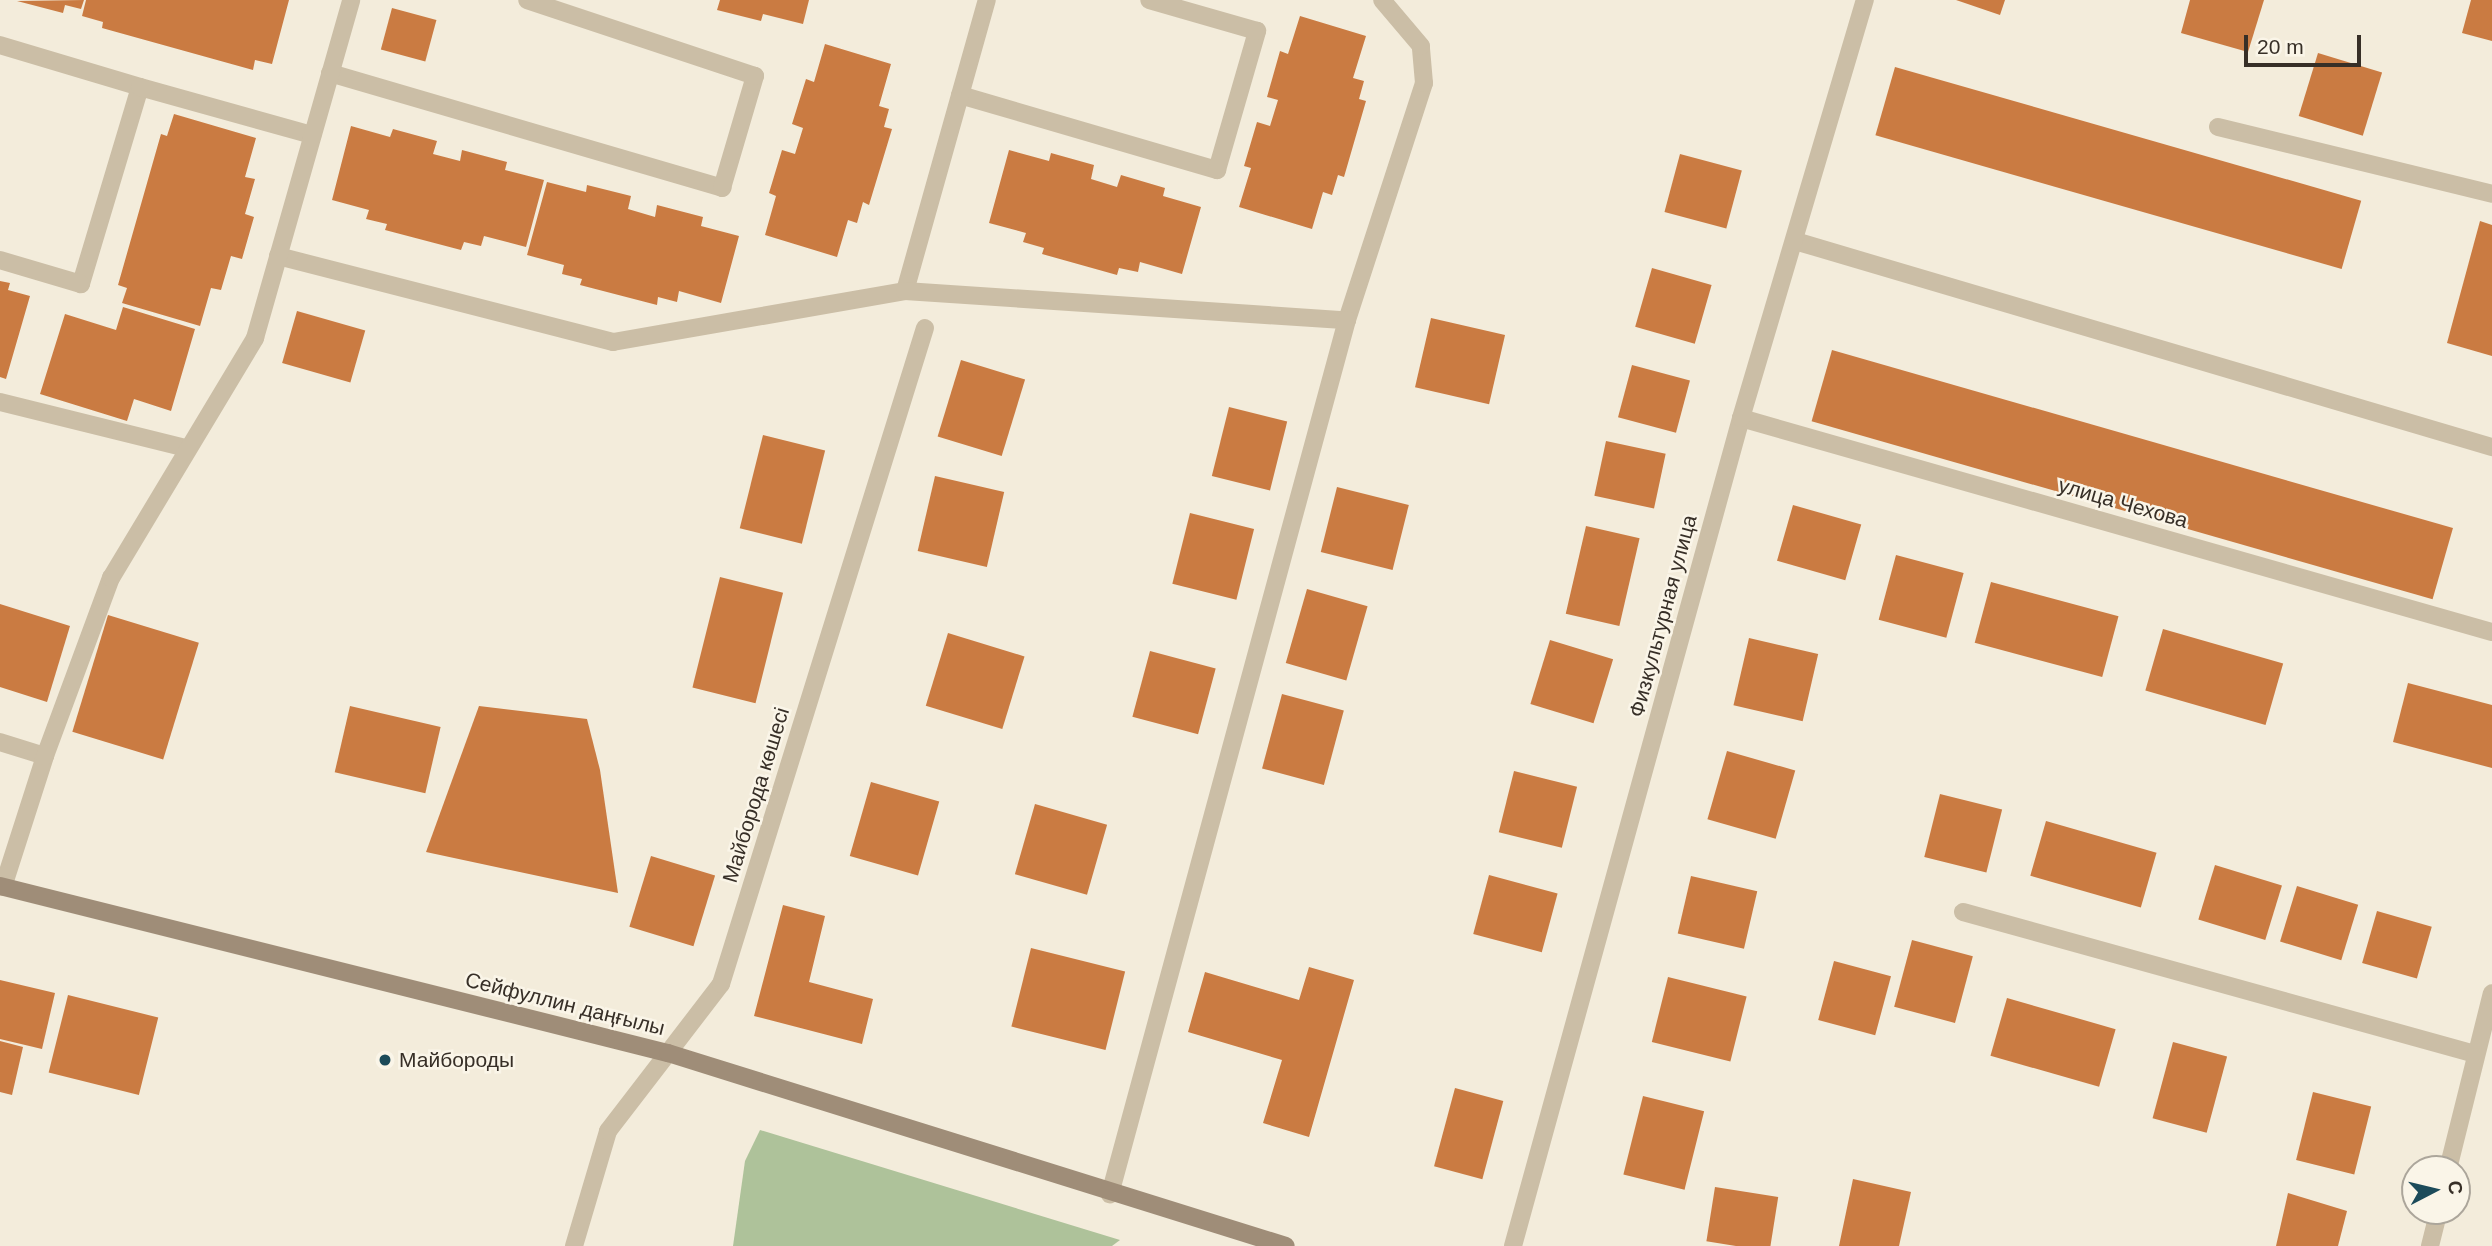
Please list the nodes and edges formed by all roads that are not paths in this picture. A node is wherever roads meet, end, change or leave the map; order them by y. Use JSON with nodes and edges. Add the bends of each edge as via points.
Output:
{"nodes":[{"id":1,"x":351,"y":0,"type":"edge"},
{"id":2,"x":527,"y":0,"type":"edge"},
{"id":3,"x":987,"y":0,"type":"edge"},
{"id":4,"x":1149,"y":0,"type":"edge"},
{"id":5,"x":1382,"y":0,"type":"edge"},
{"id":6,"x":1865,"y":0,"type":"edge"},
{"id":7,"x":0,"y":45,"type":"edge"},
{"id":8,"x":330,"y":73,"type":"junction"},
{"id":9,"x":139,"y":87,"type":"junction"},
{"id":10,"x":960,"y":95,"type":"junction"},
{"id":11,"x":2218,"y":127,"type":"dead end"},
{"id":12,"x":312,"y":135,"type":"junction"},
{"id":13,"x":2492,"y":194,"type":"edge"},
{"id":14,"x":1795,"y":242,"type":"junction"},
{"id":15,"x":278,"y":256,"type":"junction"},
{"id":16,"x":0,"y":260,"type":"edge"},
{"id":17,"x":905,"y":291,"type":"junction"},
{"id":18,"x":1347,"y":320,"type":"junction"},
{"id":19,"x":925,"y":328,"type":"dead end"},
{"id":20,"x":0,"y":402,"type":"edge"},
{"id":21,"x":1741,"y":418,"type":"junction"},
{"id":22,"x":2492,"y":447,"type":"edge"},
{"id":23,"x":186,"y":448,"type":"junction"},
{"id":24,"x":2492,"y":632,"type":"edge"},
{"id":25,"x":0,"y":742,"type":"edge"},
{"id":26,"x":45,"y":755,"type":"junction"},
{"id":27,"x":2,"y":887,"type":"edge"},
{"id":28,"x":1963,"y":912,"type":"dead end"},
{"id":29,"x":2492,"y":993,"type":"edge"},
{"id":30,"x":668,"y":1053,"type":"junction"},
{"id":31,"x":2475,"y":1054,"type":"junction"},
{"id":32,"x":2451,"y":1155,"type":"edge"},
{"id":33,"x":1110,"y":1194,"type":"junction"},
{"id":34,"x":2435,"y":1225,"type":"edge"},
{"id":35,"x":573,"y":1246,"type":"edge"},
{"id":36,"x":1286,"y":1246,"type":"edge"},
{"id":37,"x":1513,"y":1246,"type":"edge"},
{"id":38,"x":2430,"y":1246,"type":"edge"}],
"edges":[{"from":1,"to":8,"type":"street"},
{"from":2,"to":8,"type":"street","via":[[755,76],[722,188]]},
{"from":3,"to":10,"type":"street"},
{"from":4,"to":10,"type":"street","via":[[1257,31],[1217,170]]},
{"from":5,"to":18,"type":"street","via":[[1422,46],[1424,83]]},
{"from":6,"to":14,"type":"street","name":"Физкультурная улица"},
{"from":7,"to":9,"type":"street"},
{"from":8,"to":12,"type":"street"},
{"from":9,"to":12,"type":"street"},
{"from":9,"to":16,"type":"street","via":[[81,284]]},
{"from":10,"to":17,"type":"street"},
{"from":11,"to":13,"type":"street"},
{"from":12,"to":15,"type":"street"},
{"from":14,"to":21,"type":"street","name":"Физкультурная улица"},
{"from":14,"to":22,"type":"street"},
{"from":15,"to":17,"type":"street","via":[[613,342]]},
{"from":15,"to":23,"type":"street","via":[[255,338]]},
{"from":17,"to":18,"type":"street"},
{"from":18,"to":33,"type":"street"},
{"from":19,"to":30,"type":"street","name":"Майборода көшесі","via":[[721,984]]},
{"from":20,"to":23,"type":"street"},
{"from":21,"to":24,"type":"street","name":"улица Чехова"},
{"from":21,"to":37,"type":"street","name":"Физкультурная улица"},
{"from":23,"to":26,"type":"street","via":[[111,578]]},
{"from":25,"to":26,"type":"street"},
{"from":26,"to":27,"type":"street"},
{"from":27,"to":30,"type":"main road","name":"Сейфуллин даңғылы"},
{"from":28,"to":31,"type":"street"},
{"from":29,"to":31,"type":"street"},
{"from":30,"to":33,"type":"main road","name":"Сейфуллин даңғылы"},
{"from":30,"to":35,"type":"street","name":"Майборода көшесі","via":[[608,1131]]},
{"from":31,"to":32,"type":"street"},
{"from":33,"to":36,"type":"main road","name":"Сейфуллин даңғылы"},
{"from":34,"to":38,"type":"street"}]}
